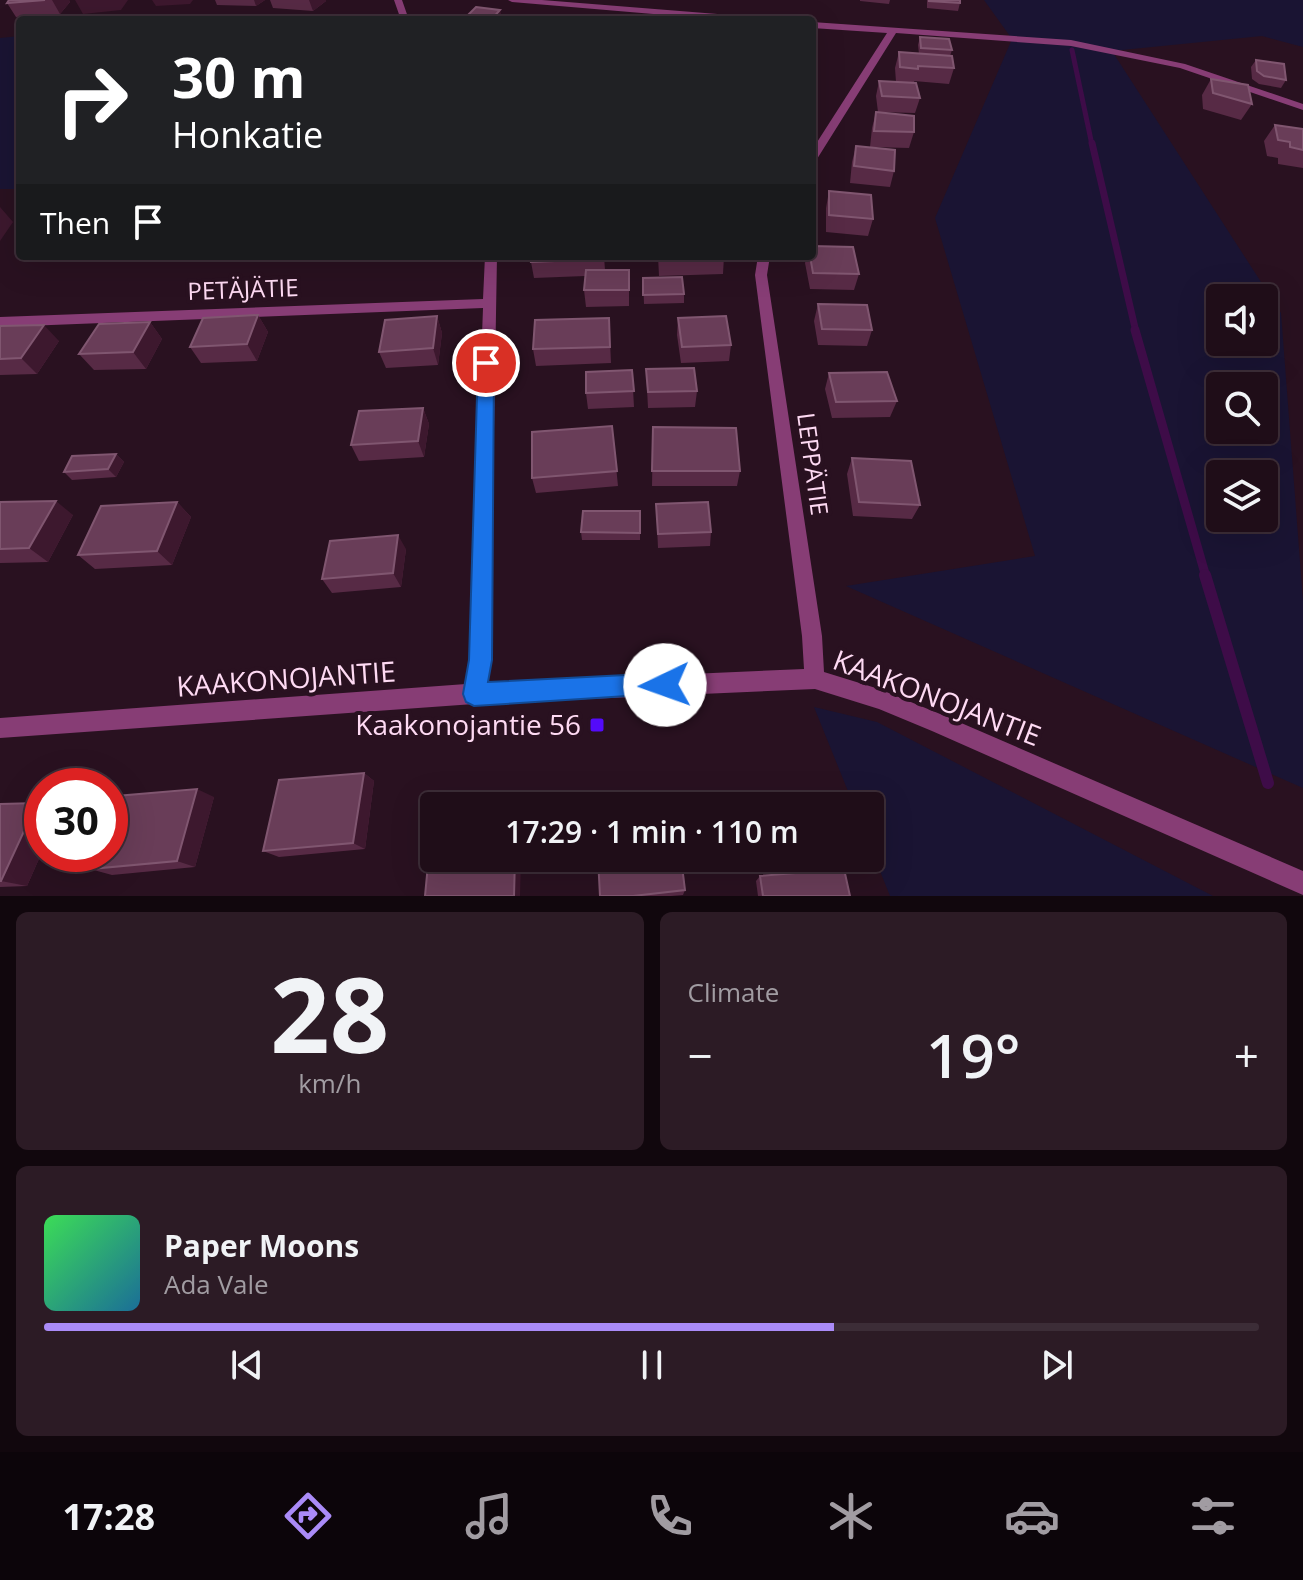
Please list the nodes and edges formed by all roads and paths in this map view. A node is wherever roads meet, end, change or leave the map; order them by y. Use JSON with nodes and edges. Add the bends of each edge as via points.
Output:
{"nodes":[{"id":1,"x":512,"y":0,"type":"edge"},
{"id":2,"x":706,"y":16,"type":"edge"},
{"id":3,"x":816,"y":25,"type":"edge"},
{"id":4,"x":893,"y":31,"type":"junction"},
{"id":5,"x":1303,"y":107,"type":"edge"},
{"id":6,"x":816,"y":153,"type":"edge"},
{"id":7,"x":491,"y":260,"type":"edge"},
{"id":8,"x":763,"y":260,"type":"edge"},
{"id":9,"x":487,"y":303,"type":"junction"},
{"id":10,"x":0,"y":322,"type":"edge"},
{"id":11,"x":815,"y":679,"type":"junction"},
{"id":12,"x":474,"y":694,"type":"junction"},
{"id":13,"x":0,"y":728,"type":"edge"},
{"id":14,"x":1303,"y":883,"type":"edge"}],
"edges":[{"from":1,"to":2,"type":"street"},
{"from":3,"to":4,"type":"street"},
{"from":4,"to":5,"type":"street","via":[[1111,50],[1182,66]]},
{"from":4,"to":6,"type":"street"},
{"from":7,"to":9,"type":"street"},
{"from":8,"to":11,"type":"street","name":"LEPPÄTIE","via":[[761,275]]},
{"from":9,"to":10,"type":"street","name":"PETÄJÄTIE"},
{"from":9,"to":12,"type":"street","via":[[480,660]]},
{"from":11,"to":12,"type":"street","name":"KAAKONOJANTIE"},
{"from":11,"to":14,"type":"street","name":"KAAKONOJANTIE","via":[[938,723]]},
{"from":12,"to":13,"type":"street","name":"KAAKONOJANTIE"}]}
